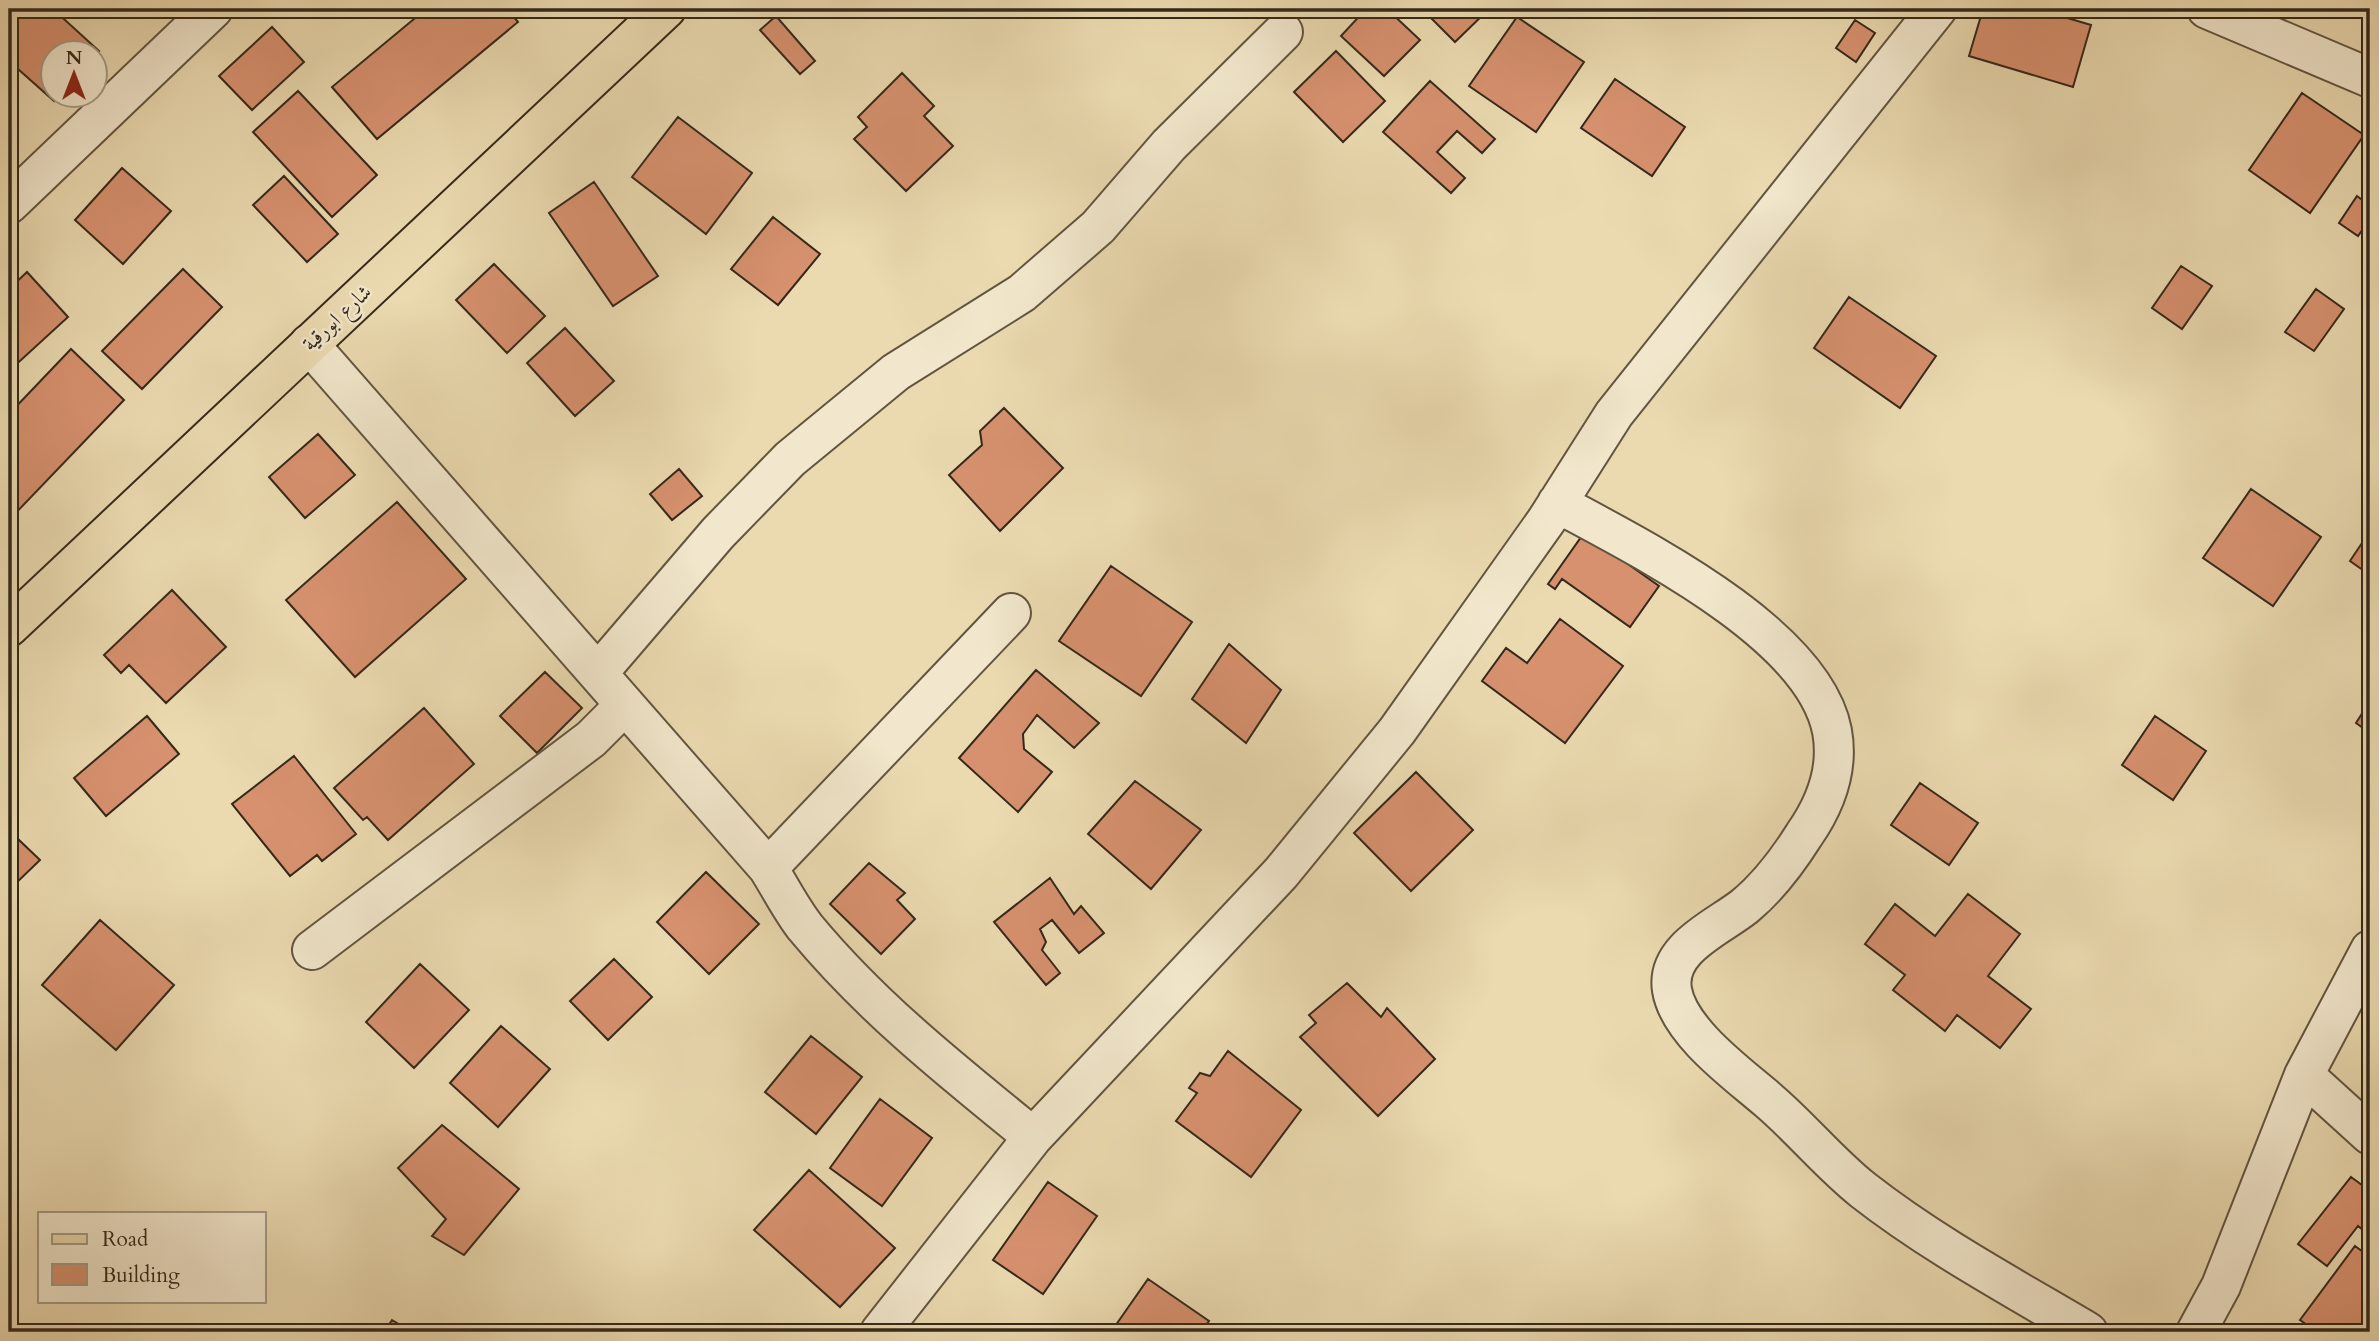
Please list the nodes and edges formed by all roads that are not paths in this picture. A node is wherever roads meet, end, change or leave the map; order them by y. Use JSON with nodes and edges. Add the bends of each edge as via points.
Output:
{"nodes":[{"id":1,"x":213,"y":9,"type":"edge"},
{"id":2,"x":666,"y":9,"type":"edge"},
{"id":3,"x":1937,"y":9,"type":"edge"},
{"id":4,"x":2207,"y":9,"type":"edge"},
{"id":5,"x":1283,"y":32,"type":"dead end"},
{"id":6,"x":2370,"y":78,"type":"edge"},
{"id":7,"x":9,"y":204,"type":"edge"},
{"id":8,"x":309,"y":344,"type":"junction"},
{"id":9,"x":1557,"y":503,"type":"junction"},
{"id":10,"x":1011,"y":613,"type":"dead end"},
{"id":11,"x":9,"y":627,"type":"edge"},
{"id":12,"x":598,"y":673,"type":"junction"},
{"id":13,"x":625,"y":705,"type":"junction"},
{"id":14,"x":768,"y":868,"type":"junction"},
{"id":15,"x":312,"y":950,"type":"dead end"},
{"id":16,"x":2370,"y":950,"type":"edge"},
{"id":17,"x":2304,"y":1075,"type":"junction"},
{"id":18,"x":2370,"y":1135,"type":"edge"},
{"id":19,"x":1033,"y":1137,"type":"junction"},
{"id":20,"x":880,"y":1332,"type":"edge"},
{"id":21,"x":2088,"y":1332,"type":"edge"},
{"id":22,"x":2196,"y":1332,"type":"edge"}],
"edges":[{"from":1,"to":7,"type":"street"},
{"from":2,"to":8,"type":"main road","name":"شارع ابورقية"},
{"from":3,"to":9,"type":"street","via":[[1614,414]]},
{"from":4,"to":6,"type":"street"},
{"from":5,"to":12,"type":"street","via":[[1169,145],[1098,227],[1022,293],[896,372],[790,459],[718,533]]},
{"from":8,"to":11,"type":"main road","name":"شارع ابورقية"},
{"from":8,"to":12,"type":"street"},
{"from":9,"to":19,"type":"street","via":[[1397,731],[1281,873]]},
{"from":9,"to":21,"type":"street","via":[[1729,604],[1815,687],[1832,729],[1834,761],[1823,807],[1789,859],[1745,906],[1698,939],[1674,965],[1672,990],[1684,1018],[1714,1053],[1861,1188],[1937,1242]]},
{"from":10,"to":14,"type":"street"},
{"from":12,"to":13,"type":"street"},
{"from":13,"to":14,"type":"street"},
{"from":13,"to":15,"type":"street","via":[[591,739]]},
{"from":14,"to":19,"type":"street","via":[[803,925],[865,993]]},
{"from":16,"to":17,"type":"street"},
{"from":17,"to":18,"type":"street"},
{"from":17,"to":22,"type":"street","via":[[2221,1286]]},
{"from":19,"to":20,"type":"street"}]}
